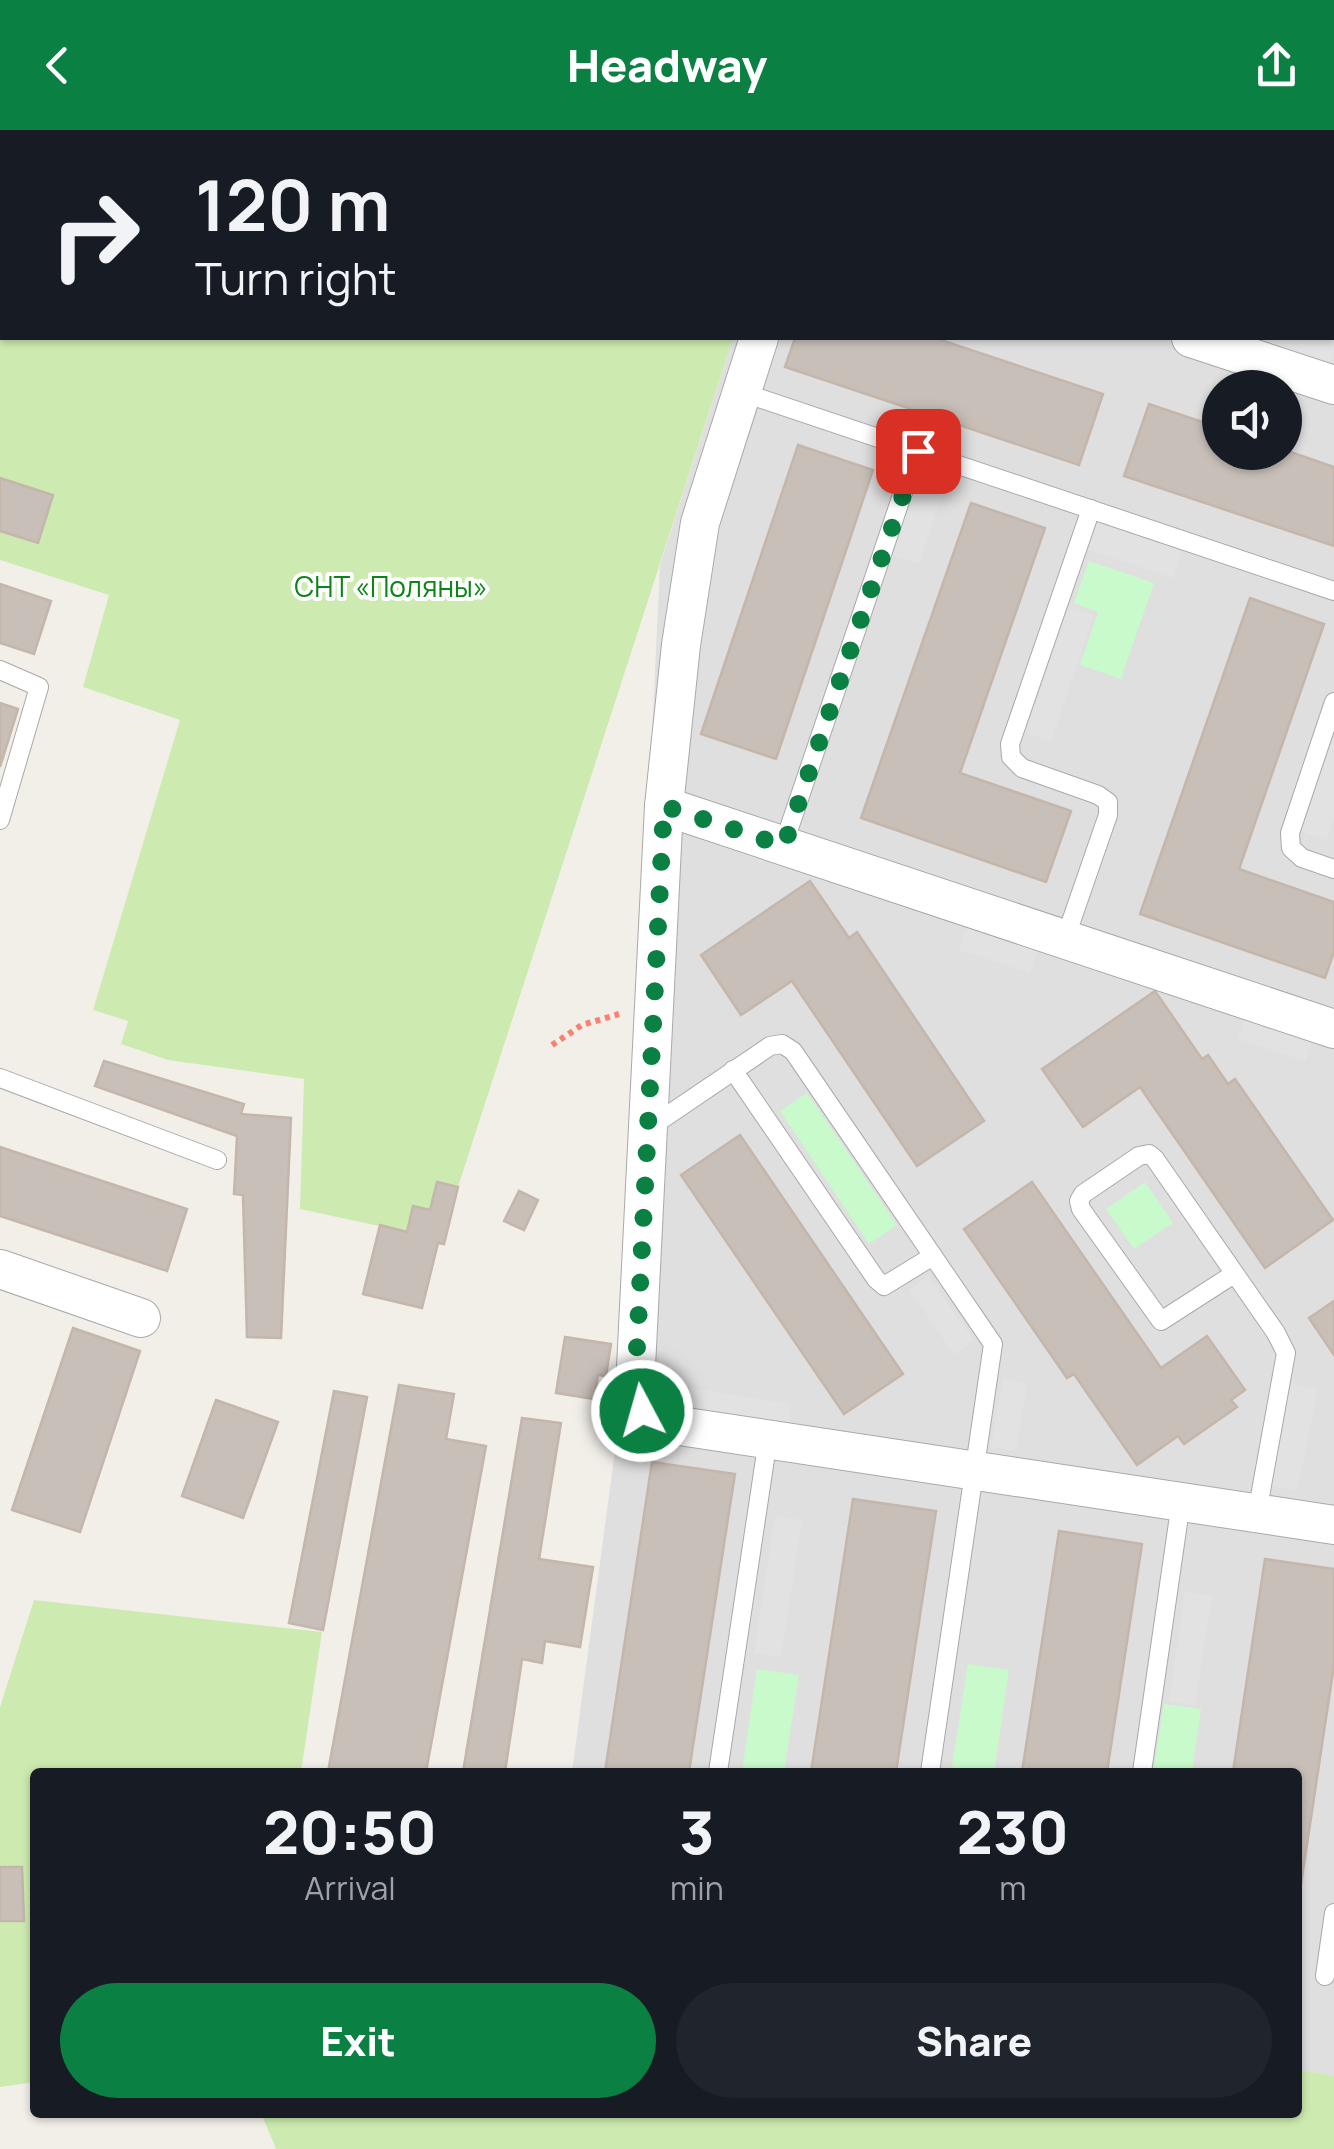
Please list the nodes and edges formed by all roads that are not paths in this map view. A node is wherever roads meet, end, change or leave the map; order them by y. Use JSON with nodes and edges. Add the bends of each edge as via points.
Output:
{"nodes":[{"id":1,"x":758,"y":340,"type":"edge"},
{"id":2,"x":1196,"y":340,"type":"edge"},
{"id":3,"x":1334,"y":385,"type":"edge"},
{"id":4,"x":740,"y":392,"type":"junction"},
{"id":5,"x":918,"y":451,"type":"junction"},
{"id":6,"x":1092,"y":509,"type":"junction"},
{"id":7,"x":1334,"y":590,"type":"edge"},
{"id":8,"x":0,"y":670,"type":"edge"},
{"id":9,"x":1334,"y":702,"type":"edge"},
{"id":10,"x":664,"y":806,"type":"junction"},
{"id":11,"x":0,"y":820,"type":"edge"},
{"id":12,"x":784,"y":846,"type":"junction"},
{"id":13,"x":1334,"y":869,"type":"edge"},
{"id":14,"x":1065,"y":940,"type":"junction"},
{"id":15,"x":1334,"y":1029,"type":"edge"},
{"id":16,"x":733,"y":1070,"type":"junction"},
{"id":17,"x":0,"y":1078,"type":"edge"},
{"id":18,"x":648,"y":1128,"type":"junction"},
{"id":19,"x":217,"y":1160,"type":"dead end"},
{"id":20,"x":934,"y":1256,"type":"junction"},
{"id":21,"x":0,"y":1269,"type":"edge"},
{"id":22,"x":1234,"y":1274,"type":"junction"},
{"id":23,"x":140,"y":1318,"type":"dead end"},
{"id":24,"x":768,"y":1439,"type":"junction"},
{"id":25,"x":976,"y":1471,"type":"junction"},
{"id":26,"x":1181,"y":1502,"type":"junction"},
{"id":27,"x":1257,"y":1513,"type":"junction"},
{"id":28,"x":1334,"y":1525,"type":"edge"},
{"id":29,"x":719,"y":1768,"type":"edge"},
{"id":30,"x":931,"y":1768,"type":"edge"},
{"id":31,"x":1143,"y":1768,"type":"edge"},
{"id":32,"x":1334,"y":1912,"type":"edge"},
{"id":33,"x":1325,"y":1976,"type":"dead end"}],
"edges":[{"from":1,"to":4,"type":"street"},
{"from":2,"to":3,"type":"street"},
{"from":4,"to":5,"type":"lane"},
{"from":4,"to":10,"type":"street","via":[[700,524]]},
{"from":5,"to":6,"type":"lane"},
{"from":5,"to":12,"type":"lane"},
{"from":6,"to":7,"type":"lane"},
{"from":6,"to":14,"type":"lane","via":[[1010,744],[1010,757],[1022,768],[1108,802]]},
{"from":8,"to":11,"type":"lane","via":[[39,687]]},
{"from":9,"to":13,"type":"lane","via":[[1290,833],[1291,848],[1302,858]]},
{"from":10,"to":12,"type":"street"},
{"from":10,"to":18,"type":"street"},
{"from":12,"to":14,"type":"street"},
{"from":14,"to":15,"type":"street"},
{"from":16,"to":18,"type":"lane"},
{"from":16,"to":20,"type":"lane","via":[[770,1046],[793,1052]]},
{"from":16,"to":20,"type":"lane","via":[[876,1280],[894,1283]]},
{"from":17,"to":19,"type":"lane"},
{"from":18,"to":24,"type":"street","via":[[635,1387],[642,1411],[660,1423]]},
{"from":20,"to":25,"type":"lane","via":[[993,1344]]},
{"from":21,"to":23,"type":"street"},
{"from":22,"to":22,"type":"lane","via":[[1149,1154],[1078,1201],[1161,1321]]},
{"from":22,"to":27,"type":"lane","via":[[1286,1353]]},
{"from":24,"to":25,"type":"street"},
{"from":24,"to":29,"type":"lane"},
{"from":25,"to":26,"type":"street"},
{"from":25,"to":30,"type":"lane"},
{"from":26,"to":27,"type":"street"},
{"from":26,"to":31,"type":"lane"},
{"from":27,"to":28,"type":"street"},
{"from":32,"to":33,"type":"lane"}]}
